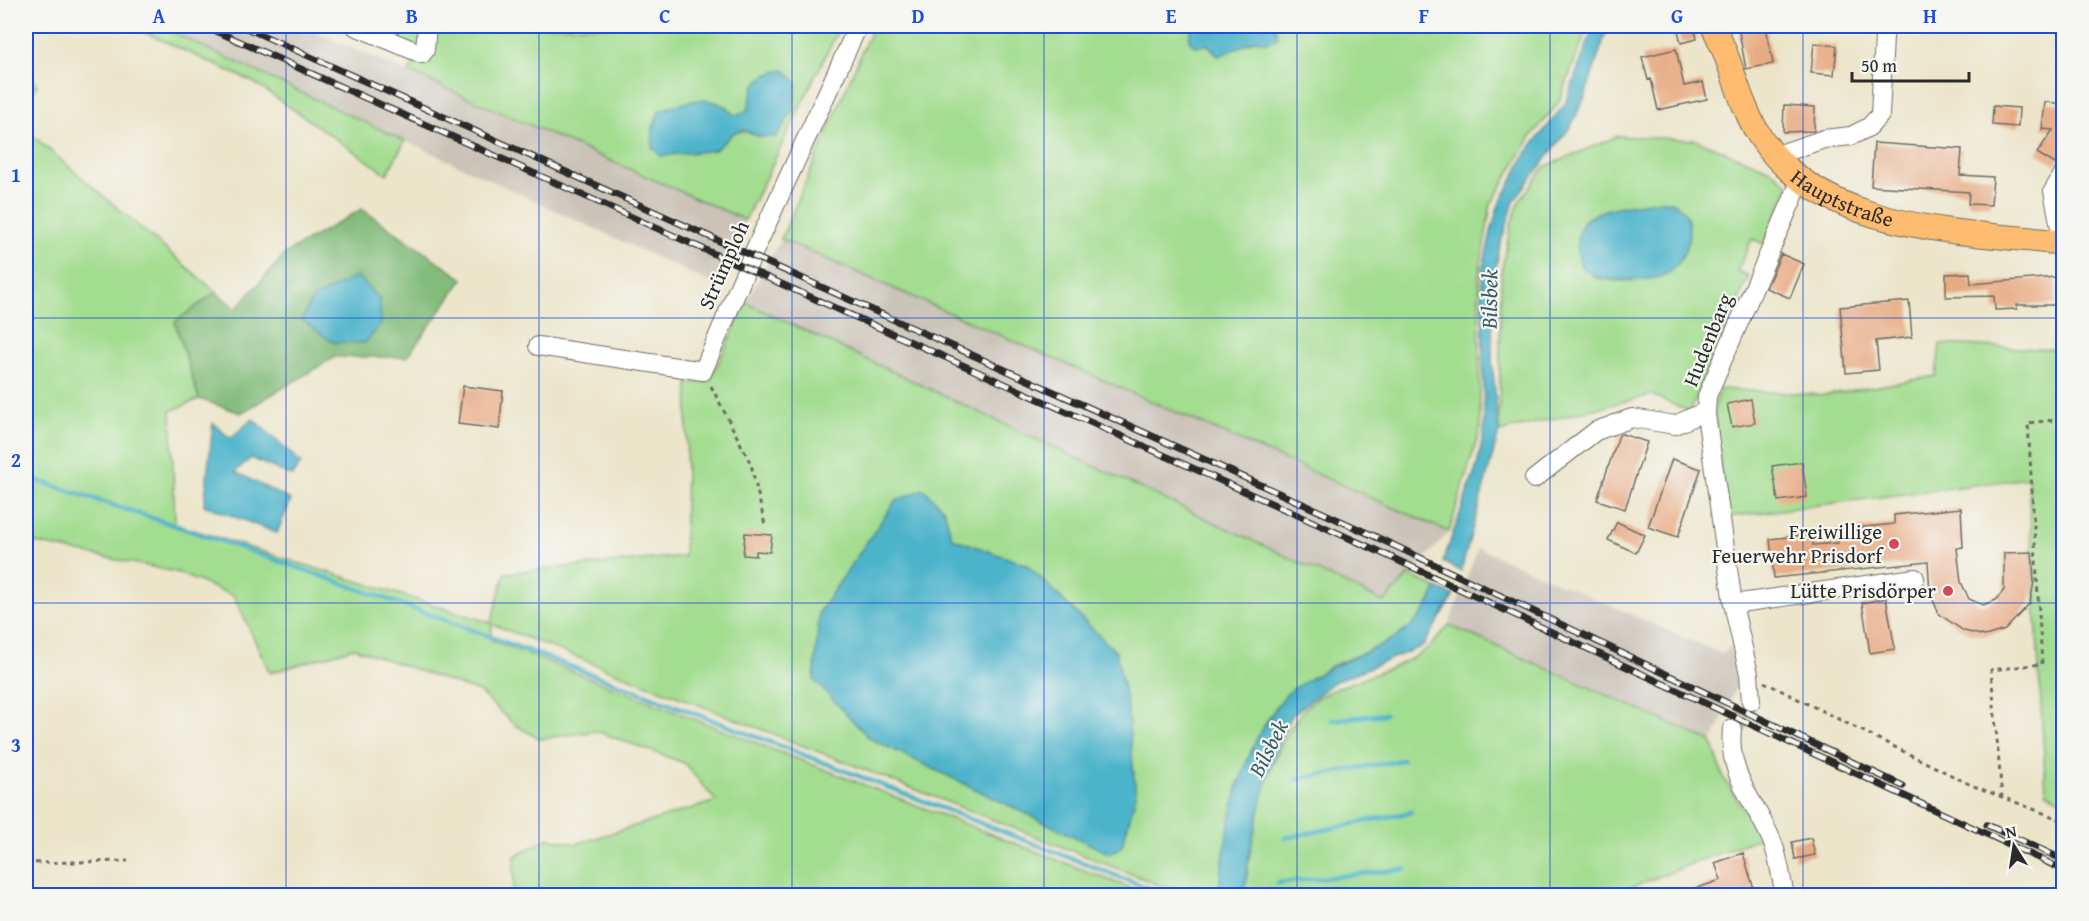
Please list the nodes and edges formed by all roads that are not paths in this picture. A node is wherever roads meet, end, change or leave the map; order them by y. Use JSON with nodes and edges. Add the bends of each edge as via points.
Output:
{"nodes":[{"id":1,"x":427,"y":26,"type":"edge"},
{"id":2,"x":858,"y":26,"type":"edge"},
{"id":3,"x":1713,"y":26,"type":"edge"},
{"id":4,"x":360,"y":27,"type":"edge"},
{"id":5,"x":1884,"y":37,"type":"dead end"},
{"id":6,"x":1774,"y":156,"type":"junction"},
{"id":7,"x":2064,"y":173,"type":"edge"},
{"id":8,"x":1800,"y":182,"type":"junction"},
{"id":9,"x":2063,"y":243,"type":"edge"},
{"id":10,"x":538,"y":346,"type":"dead end"},
{"id":11,"x":1706,"y":411,"type":"junction"},
{"id":12,"x":1534,"y":479,"type":"dead end"},
{"id":13,"x":1916,"y":578,"type":"dead end"},
{"id":14,"x":1733,"y":604,"type":"junction"},
{"id":15,"x":1751,"y":701,"type":"tunnel mouth"},
{"id":16,"x":1732,"y":729,"type":"tunnel mouth"},
{"id":17,"x":1785,"y":896,"type":"edge"}],
"edges":[{"from":1,"to":4,"type":"street","via":[[422,54]]},
{"from":2,"to":10,"type":"street","name":"Strümploh","via":[[703,371]]},
{"from":3,"to":6,"type":"main road","name":"Hauptstraße","via":[[1743,105]]},
{"from":5,"to":6,"type":"street","via":[[1880,115],[1869,127],[1851,136],[1824,139]]},
{"from":6,"to":8,"type":"main road","name":"Hauptstraße"},
{"from":7,"to":9,"type":"street","via":[[2053,191]]},
{"from":8,"to":9,"type":"main road","name":"Hauptstraße","via":[[1832,200],[1898,221]]},
{"from":8,"to":11,"type":"street","name":"Hudenbarg","via":[[1707,396]]},
{"from":11,"to":12,"type":"street","via":[[1675,425],[1632,418],[1596,431]]},
{"from":11,"to":14,"type":"street","name":"Hudenbarg"},
{"from":13,"to":14,"type":"street"},
{"from":14,"to":15,"type":"street","name":"Hudenbarg"},
{"from":16,"to":17,"type":"street","via":[[1737,776],[1772,842]]}]}
